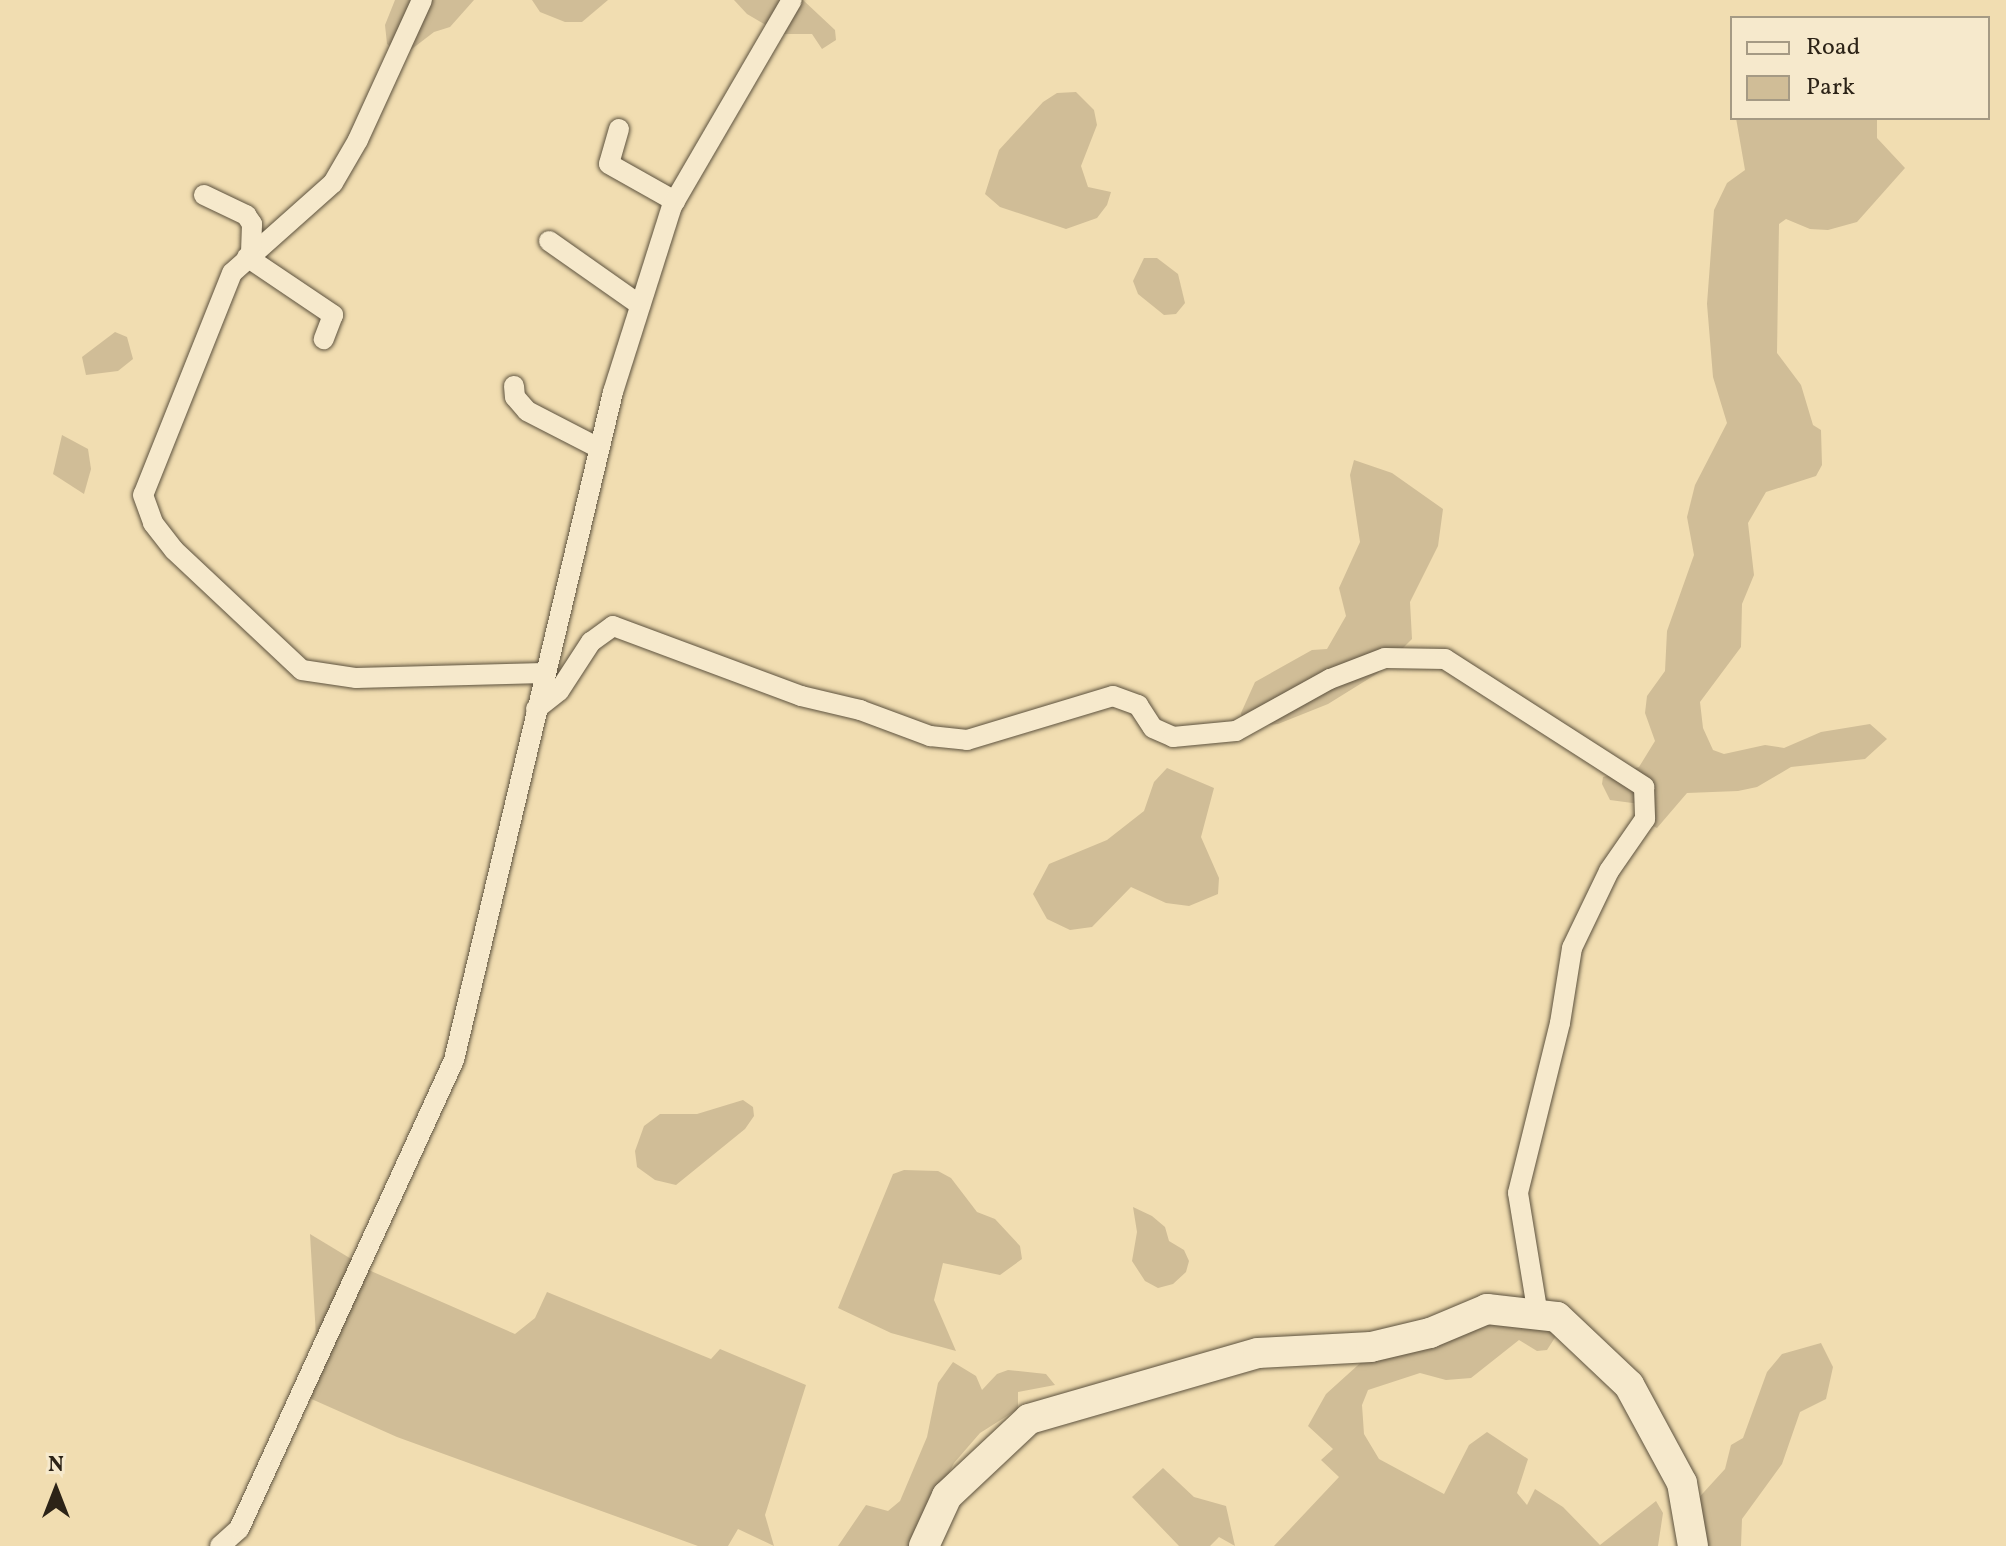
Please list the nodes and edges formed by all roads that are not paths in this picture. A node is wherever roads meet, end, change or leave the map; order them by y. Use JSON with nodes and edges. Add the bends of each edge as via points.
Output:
{"nodes":[{"id":1,"x":422,"y":0,"type":"edge"},
{"id":2,"x":792,"y":0,"type":"edge"},
{"id":3,"x":619,"y":129,"type":"dead end"},
{"id":4,"x":204,"y":195,"type":"dead end"},
{"id":5,"x":675,"y":201,"type":"junction"},
{"id":6,"x":549,"y":241,"type":"dead end"},
{"id":7,"x":249,"y":255,"type":"junction"},
{"id":8,"x":640,"y":305,"type":"junction"},
{"id":9,"x":324,"y":339,"type":"dead end"},
{"id":10,"x":514,"y":386,"type":"dead end"},
{"id":11,"x":599,"y":448,"type":"junction"},
{"id":12,"x":544,"y":673,"type":"junction"},
{"id":13,"x":536,"y":709,"type":"junction"},
{"id":14,"x":1538,"y":1315,"type":"junction"},
{"id":15,"x":220,"y":1546,"type":"edge"},
{"id":16,"x":924,"y":1546,"type":"edge"},
{"id":17,"x":1693,"y":1546,"type":"edge"}],
"edges":[{"from":1,"to":7,"type":"street","via":[[333,183]]},
{"from":2,"to":5,"type":"street"},
{"from":3,"to":5,"type":"street","via":[[609,164]]},
{"from":4,"to":7,"type":"street","via":[[246,215],[252,224]]},
{"from":5,"to":8,"type":"street"},
{"from":6,"to":8,"type":"street"},
{"from":7,"to":9,"type":"street","via":[[333,315]]},
{"from":7,"to":12,"type":"street","via":[[220,296],[143,495],[153,523],[174,550],[302,670],[356,678]]},
{"from":8,"to":11,"type":"street"},
{"from":10,"to":11,"type":"street","via":[[515,397],[527,411]]},
{"from":11,"to":12,"type":"street"},
{"from":12,"to":13,"type":"street"},
{"from":13,"to":14,"type":"street","via":[[559,691],[591,642],[613,626],[801,696],[860,710],[930,736],[967,740],[1113,696],[1138,705],[1153,728],[1173,737],[1236,731],[1330,679],[1385,658],[1445,659],[1644,787],[1645,819],[1609,871],[1572,948],[1560,1023],[1518,1193]]},
{"from":13,"to":15,"type":"street","via":[[454,1060],[239,1529]]},
{"from":14,"to":16,"type":"street","via":[[1487,1309],[1430,1333],[1371,1347],[1258,1353],[1029,1419],[947,1496]]},
{"from":14,"to":17,"type":"street","via":[[1557,1317],[1629,1385],[1682,1483]]}]}
